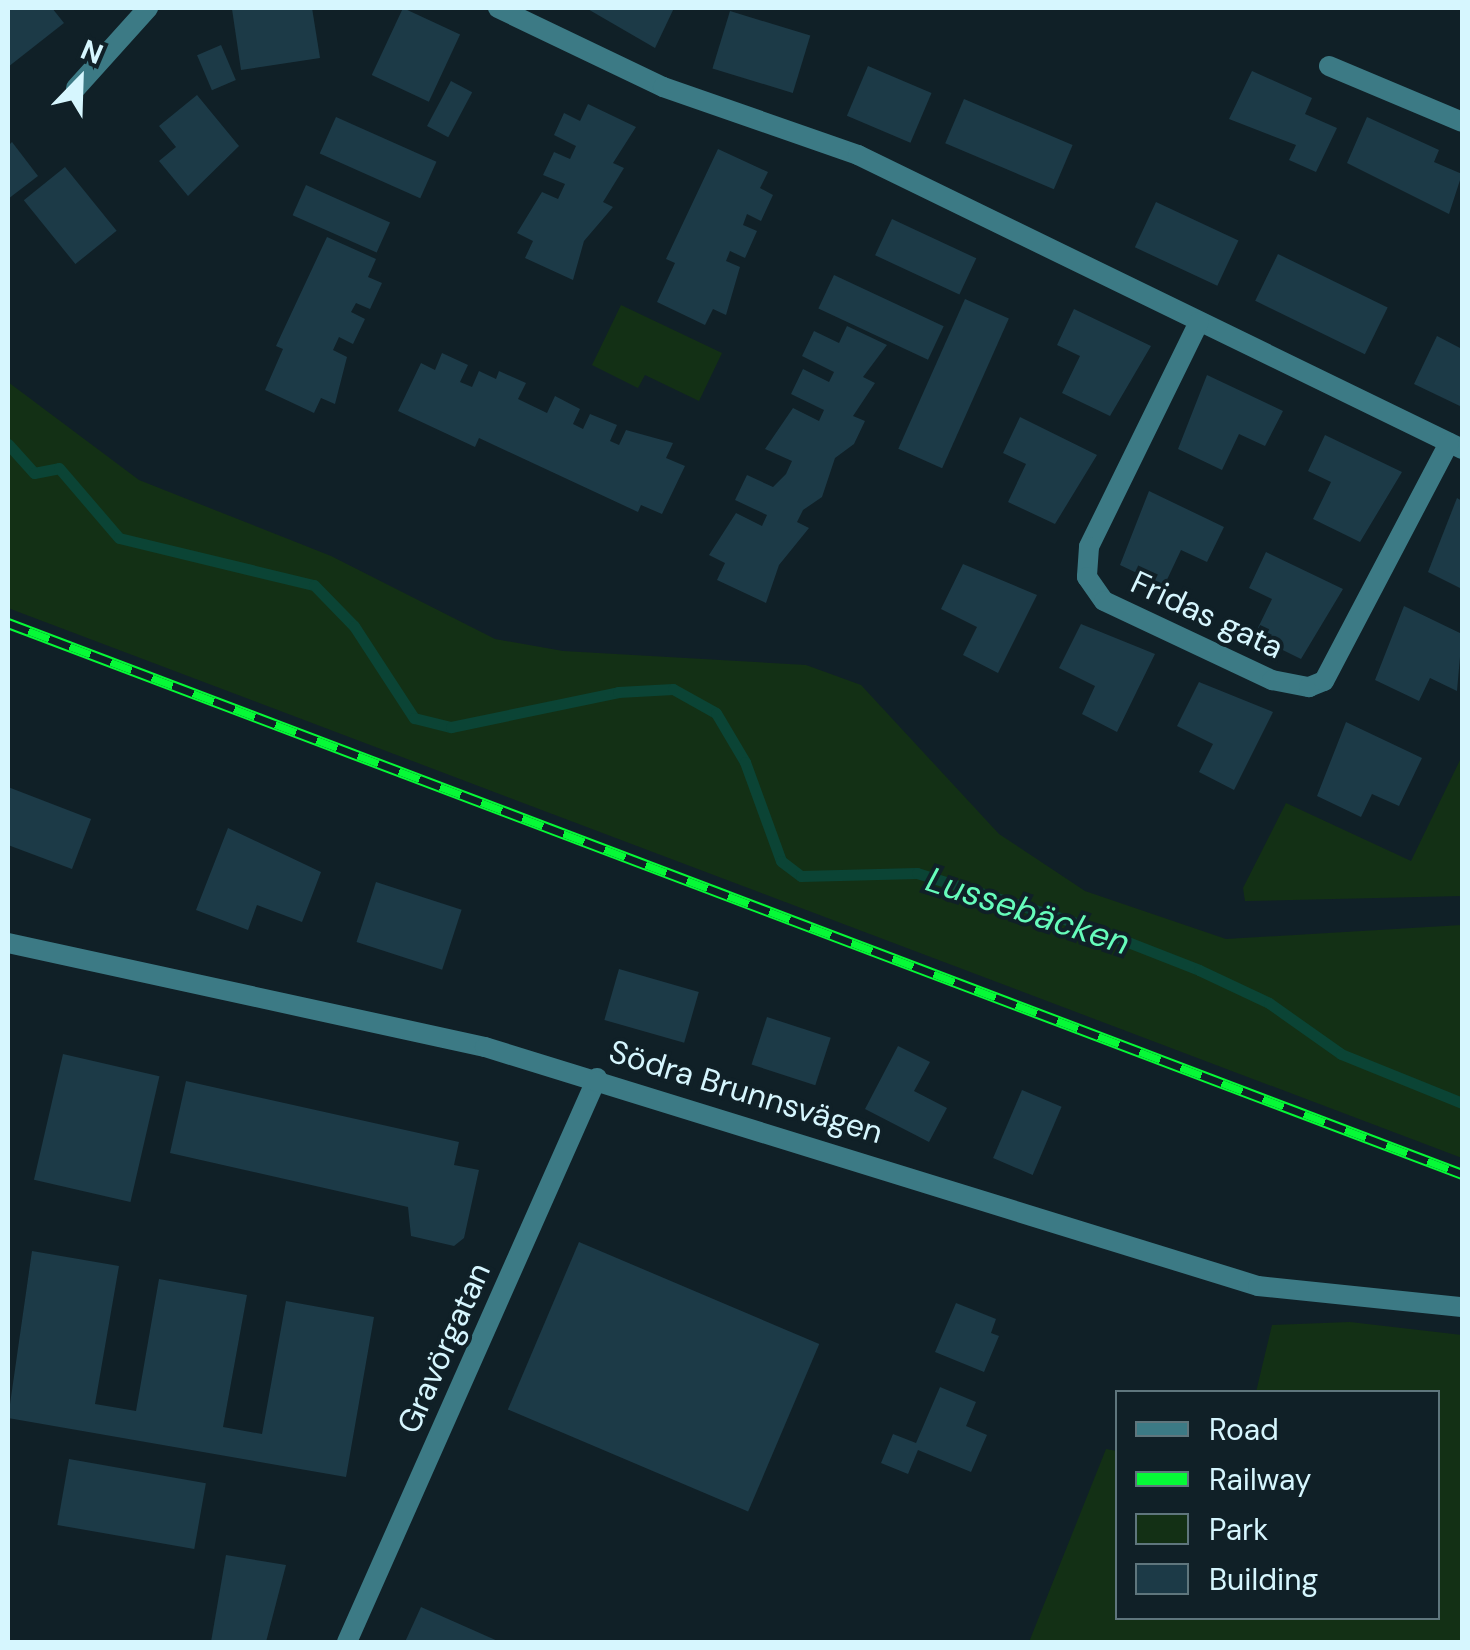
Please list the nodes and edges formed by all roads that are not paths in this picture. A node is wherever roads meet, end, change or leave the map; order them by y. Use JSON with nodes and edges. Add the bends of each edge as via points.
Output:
{"nodes":[{"id":1,"x":148,"y":8,"type":"edge"},
{"id":2,"x":498,"y":8,"type":"edge"},
{"id":3,"x":1329,"y":66,"type":"dead end"},
{"id":4,"x":76,"y":88,"type":"dead end"},
{"id":5,"x":1462,"y":122,"type":"edge"},
{"id":6,"x":1199,"y":322,"type":"junction"},
{"id":7,"x":1456,"y":446,"type":"edge"},
{"id":8,"x":8,"y":943,"type":"edge"},
{"id":9,"x":597,"y":1078,"type":"junction"},
{"id":10,"x":1462,"y":1307,"type":"edge"},
{"id":11,"x":347,"y":1642,"type":"edge"}],
"edges":[{"from":1,"to":4,"type":"street"},
{"from":2,"to":6,"type":"street","name":"Fridas gata","via":[[663,88],[829,142]]},
{"from":3,"to":5,"type":"street"},
{"from":6,"to":7,"type":"street","name":"Fridas gata"},
{"from":6,"to":7,"type":"street","name":"Fridas gata","via":[[1089,547],[1087,577],[1104,601],[1272,680],[1292,687],[1324,682]]},
{"from":8,"to":9,"type":"street","name":"Södra Brunnsvägen"},
{"from":9,"to":10,"type":"street","name":"Södra Brunnsvägen","via":[[1240,1282]]},
{"from":9,"to":11,"type":"street","name":"Gravörgatan"}]}
